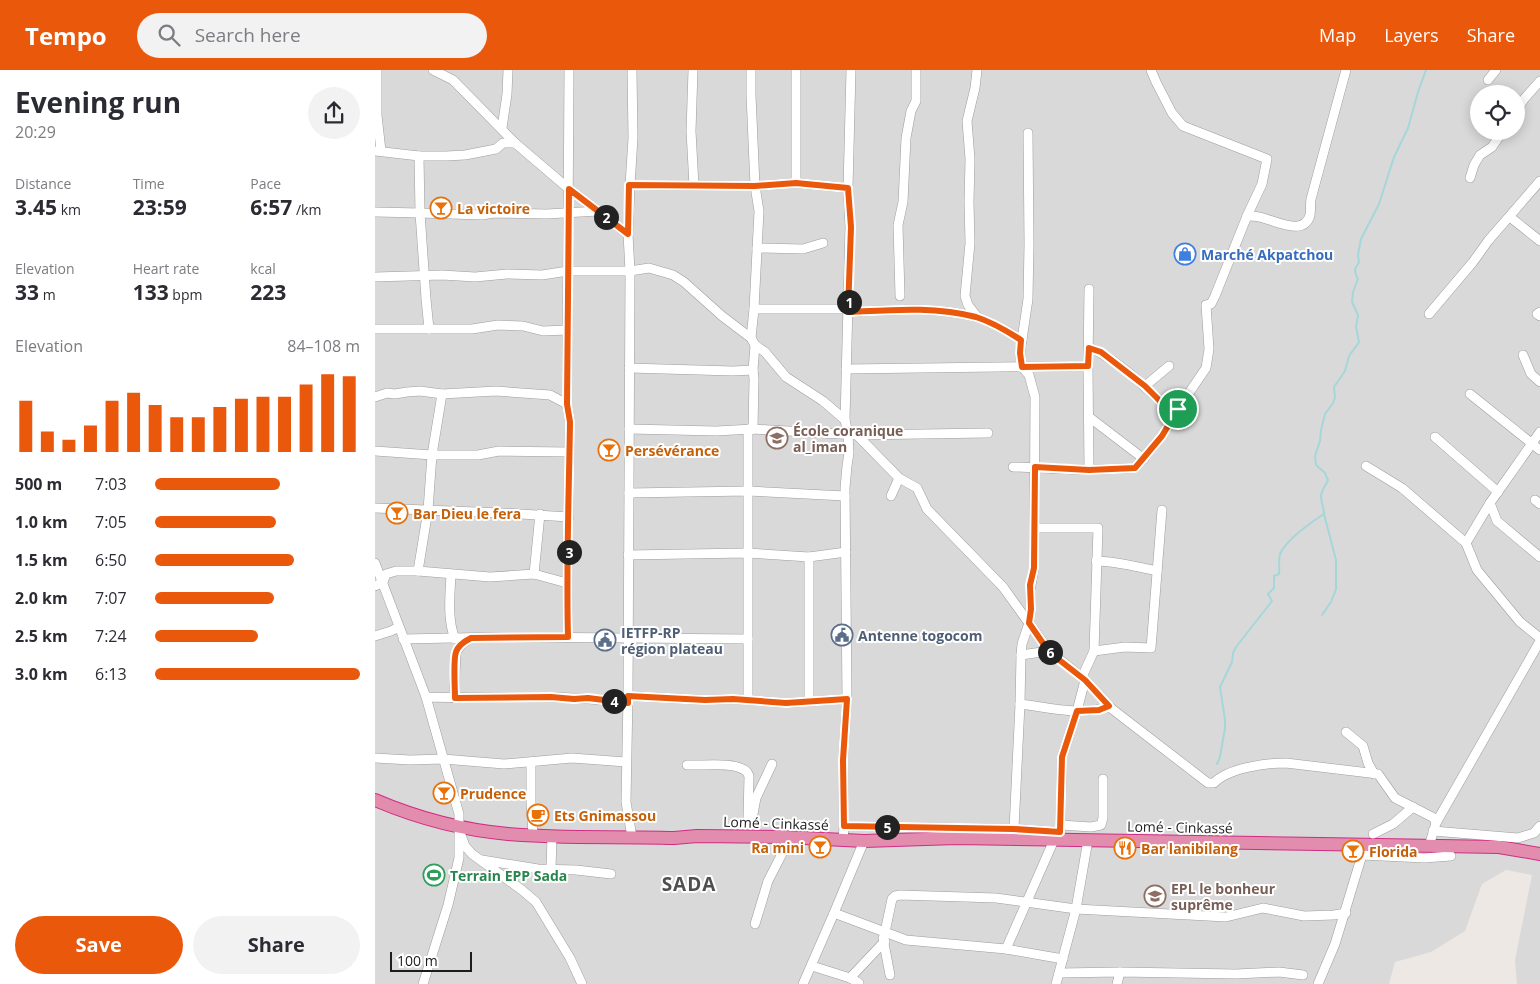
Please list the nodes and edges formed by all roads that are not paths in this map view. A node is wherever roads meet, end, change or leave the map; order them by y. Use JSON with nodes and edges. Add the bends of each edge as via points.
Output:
{"nodes":[{"id":1,"x":377,"y":70,"type":"edge"},
{"id":2,"x":433,"y":70,"type":"edge"},
{"id":3,"x":508,"y":70,"type":"edge"},
{"id":4,"x":569,"y":70,"type":"edge"},
{"id":5,"x":633,"y":70,"type":"edge"},
{"id":6,"x":693,"y":70,"type":"edge"},
{"id":7,"x":751,"y":70,"type":"edge"},
{"id":8,"x":796,"y":70,"type":"edge"},
{"id":9,"x":851,"y":70,"type":"edge"},
{"id":10,"x":916,"y":70,"type":"edge"},
{"id":11,"x":977,"y":70,"type":"edge"},
{"id":12,"x":1151,"y":70,"type":"edge"},
{"id":13,"x":1346,"y":70,"type":"edge"},
{"id":14,"x":1496,"y":70,"type":"edge"},
{"id":15,"x":1488,"y":80,"type":"dead end"},
{"id":16,"x":1540,"y":81,"type":"edge"},
{"id":17,"x":1525,"y":100,"type":"edge"},
{"id":18,"x":502,"y":128,"type":"junction"},
{"id":19,"x":1028,"y":133,"type":"dead end"},
{"id":20,"x":1497,"y":140,"type":"edge"},
{"id":21,"x":515,"y":143,"type":"junction"},
{"id":22,"x":378,"y":151,"type":"edge"},
{"id":23,"x":419,"y":156,"type":"junction"},
{"id":24,"x":1470,"y":178,"type":"dead end"},
{"id":25,"x":1540,"y":181,"type":"edge"},
{"id":26,"x":796,"y":183,"type":"junction"},
{"id":27,"x":629,"y":185,"type":"junction"},
{"id":28,"x":694,"y":186,"type":"junction"},
{"id":29,"x":755,"y":186,"type":"junction"},
{"id":30,"x":848,"y":188,"type":"junction"},
{"id":31,"x":569,"y":189,"type":"junction"},
{"id":32,"x":598,"y":211,"type":"junction"},
{"id":33,"x":375,"y":212,"type":"edge"},
{"id":34,"x":569,"y":212,"type":"junction"},
{"id":35,"x":420,"y":213,"type":"junction"},
{"id":36,"x":1247,"y":216,"type":"junction"},
{"id":37,"x":1510,"y":217,"type":"junction"},
{"id":38,"x":628,"y":234,"type":"junction"},
{"id":39,"x":1540,"y":241,"type":"edge"},
{"id":40,"x":823,"y":243,"type":"dead end"},
{"id":41,"x":757,"y":248,"type":"junction"},
{"id":42,"x":568,"y":271,"type":"junction"},
{"id":43,"x":630,"y":271,"type":"junction"},
{"id":44,"x":424,"y":276,"type":"junction"},
{"id":45,"x":375,"y":277,"type":"edge"},
{"id":46,"x":1089,"y":289,"type":"dead end"},
{"id":47,"x":900,"y":296,"type":"dead end"},
{"id":48,"x":754,"y":310,"type":"junction"},
{"id":49,"x":848,"y":311,"type":"junction"},
{"id":50,"x":1540,"y":312,"type":"edge"},
{"id":51,"x":1429,"y":314,"type":"dead end"},
{"id":52,"x":1540,"y":316,"type":"edge"},
{"id":53,"x":978,"y":318,"type":"junction"},
{"id":54,"x":375,"y":329,"type":"edge"},
{"id":55,"x":429,"y":330,"type":"junction"},
{"id":56,"x":569,"y":330,"type":"junction"},
{"id":57,"x":1021,"y":340,"type":"junction"},
{"id":58,"x":753,"y":342,"type":"junction"},
{"id":59,"x":1089,"y":348,"type":"junction"},
{"id":60,"x":1523,"y":355,"type":"dead end"},
{"id":61,"x":1088,"y":366,"type":"junction"},
{"id":62,"x":1169,"y":366,"type":"dead end"},
{"id":63,"x":1022,"y":367,"type":"junction"},
{"id":64,"x":629,"y":368,"type":"junction"},
{"id":65,"x":846,"y":369,"type":"junction"},
{"id":66,"x":753,"y":370,"type":"junction"},
{"id":67,"x":1540,"y":382,"type":"edge"},
{"id":68,"x":1145,"y":386,"type":"junction"},
{"id":69,"x":442,"y":394,"type":"junction"},
{"id":70,"x":1470,"y":394,"type":"dead end"},
{"id":71,"x":375,"y":397,"type":"edge"},
{"id":72,"x":567,"y":404,"type":"junction"},
{"id":73,"x":1178,"y":409,"type":"junction"},
{"id":74,"x":1089,"y":417,"type":"junction"},
{"id":75,"x":845,"y":420,"type":"junction"},
{"id":76,"x":629,"y":429,"type":"junction"},
{"id":77,"x":751,"y":429,"type":"junction"},
{"id":78,"x":1540,"y":432,"type":"edge"},
{"id":79,"x":988,"y":433,"type":"dead end"},
{"id":80,"x":853,"y":434,"type":"junction"},
{"id":81,"x":1435,"y":437,"type":"dead end"},
{"id":82,"x":1532,"y":444,"type":"junction"},
{"id":83,"x":1540,"y":450,"type":"edge"},
{"id":84,"x":375,"y":451,"type":"edge"},
{"id":85,"x":570,"y":452,"type":"junction"},
{"id":86,"x":432,"y":455,"type":"junction"},
{"id":87,"x":1143,"y":459,"type":"junction"},
{"id":88,"x":1366,"y":466,"type":"dead end"},
{"id":89,"x":1013,"y":467,"type":"dead end"},
{"id":90,"x":1035,"y":467,"type":"junction"},
{"id":91,"x":1089,"y":470,"type":"junction"},
{"id":92,"x":899,"y":478,"type":"junction"},
{"id":93,"x":748,"y":491,"type":"junction"},
{"id":94,"x":629,"y":492,"type":"junction"},
{"id":95,"x":1498,"y":492,"type":"junction"},
{"id":96,"x":845,"y":496,"type":"junction"},
{"id":97,"x":891,"y":496,"type":"dead end"},
{"id":98,"x":1490,"y":503,"type":"junction"},
{"id":99,"x":375,"y":508,"type":"edge"},
{"id":100,"x":428,"y":510,"type":"junction"},
{"id":101,"x":1162,"y":510,"type":"dead end"},
{"id":102,"x":540,"y":514,"type":"junction"},
{"id":103,"x":569,"y":516,"type":"junction"},
{"id":104,"x":1033,"y":528,"type":"junction"},
{"id":105,"x":1466,"y":543,"type":"junction"},
{"id":106,"x":846,"y":552,"type":"junction"},
{"id":107,"x":747,"y":554,"type":"junction"},
{"id":108,"x":628,"y":555,"type":"junction"},
{"id":109,"x":809,"y":557,"type":"junction"},
{"id":110,"x":1540,"y":558,"type":"edge"},
{"id":111,"x":1096,"y":561,"type":"junction"},
{"id":112,"x":375,"y":563,"type":"edge"},
{"id":113,"x":418,"y":571,"type":"junction"},
{"id":114,"x":1157,"y":571,"type":"junction"},
{"id":115,"x":534,"y":574,"type":"junction"},
{"id":116,"x":451,"y":575,"type":"junction"},
{"id":117,"x":567,"y":583,"type":"junction"},
{"id":118,"x":379,"y":584,"type":"edge"},
{"id":119,"x":1029,"y":623,"type":"junction"},
{"id":120,"x":399,"y":627,"type":"junction"},
{"id":121,"x":375,"y":636,"type":"edge"},
{"id":122,"x":568,"y":637,"type":"junction"},
{"id":123,"x":628,"y":637,"type":"junction"},
{"id":124,"x":471,"y":638,"type":"junction"},
{"id":125,"x":403,"y":639,"type":"junction"},
{"id":126,"x":455,"y":639,"type":"junction"},
{"id":127,"x":748,"y":639,"type":"junction"},
{"id":128,"x":1540,"y":639,"type":"edge"},
{"id":129,"x":1094,"y":651,"type":"junction"},
{"id":130,"x":1049,"y":652,"type":"junction"},
{"id":131,"x":1021,"y":654,"type":"junction"},
{"id":132,"x":1083,"y":679,"type":"junction"},
{"id":133,"x":426,"y":697,"type":"junction"},
{"id":134,"x":455,"y":698,"type":"junction"},
{"id":135,"x":847,"y":699,"type":"junction"},
{"id":136,"x":628,"y":700,"type":"junction"},
{"id":137,"x":748,"y":700,"type":"junction"},
{"id":138,"x":809,"y":701,"type":"junction"},
{"id":139,"x":1020,"y":704,"type":"junction"},
{"id":140,"x":1109,"y":706,"type":"junction"},
{"id":141,"x":1077,"y":711,"type":"junction"},
{"id":142,"x":1346,"y":732,"type":"dead end"},
{"id":143,"x":375,"y":758,"type":"edge"},
{"id":144,"x":443,"y":759,"type":"junction"},
{"id":145,"x":531,"y":762,"type":"junction"},
{"id":146,"x":626,"y":762,"type":"junction"},
{"id":147,"x":772,"y":764,"type":"dead end"},
{"id":148,"x":687,"y":766,"type":"dead end"},
{"id":149,"x":1374,"y":774,"type":"junction"},
{"id":150,"x":1103,"y":779,"type":"dead end"},
{"id":151,"x":375,"y":800,"type":"edge"},
{"id":152,"x":1413,"y":807,"type":"junction"},
{"id":153,"x":844,"y":826,"type":"junction"},
{"id":154,"x":1540,"y":826,"type":"edge"},
{"id":155,"x":1435,"y":827,"type":"junction"},
{"id":156,"x":459,"y":829,"type":"junction"},
{"id":157,"x":1014,"y":829,"type":"junction"},
{"id":158,"x":751,"y":831,"type":"junction"},
{"id":159,"x":960,"y":833,"type":"junction"},
{"id":160,"x":1059,"y":834,"type":"junction"},
{"id":161,"x":1373,"y":834,"type":"dead end"},
{"id":162,"x":533,"y":835,"type":"junction"},
{"id":163,"x":552,"y":836,"type":"junction"},
{"id":164,"x":632,"y":837,"type":"junction"},
{"id":165,"x":785,"y":837,"type":"junction"},
{"id":166,"x":843,"y":840,"type":"junction"},
{"id":167,"x":1089,"y":840,"type":"junction"},
{"id":168,"x":864,"y":841,"type":"junction"},
{"id":169,"x":1429,"y":846,"type":"junction"},
{"id":170,"x":1363,"y":850,"type":"junction"},
{"id":171,"x":1540,"y":854,"type":"edge"},
{"id":172,"x":1451,"y":856,"type":"dead end"},
{"id":173,"x":480,"y":860,"type":"junction"},
{"id":174,"x":551,"y":869,"type":"junction"},
{"id":175,"x":611,"y":874,"type":"dead end"},
{"id":176,"x":1028,"y":902,"type":"junction"},
{"id":177,"x":1076,"y":909,"type":"junction"},
{"id":178,"x":834,"y":913,"type":"junction"},
{"id":179,"x":1346,"y":913,"type":"junction"},
{"id":180,"x":755,"y":924,"type":"dead end"},
{"id":181,"x":883,"y":935,"type":"junction"},
{"id":182,"x":1006,"y":949,"type":"junction"},
{"id":183,"x":1063,"y":959,"type":"junction"},
{"id":184,"x":812,"y":966,"type":"junction"},
{"id":185,"x":1120,"y":972,"type":"junction"},
{"id":186,"x":1060,"y":973,"type":"junction"},
{"id":187,"x":890,"y":975,"type":"dead end"},
{"id":188,"x":1303,"y":975,"type":"dead end"},
{"id":189,"x":850,"y":978,"type":"junction"},
{"id":190,"x":859,"y":983,"type":"dead end"},
{"id":191,"x":423,"y":984,"type":"edge"},
{"id":192,"x":583,"y":984,"type":"edge"},
{"id":193,"x":803,"y":984,"type":"edge"},
{"id":194,"x":1056,"y":984,"type":"edge"},
{"id":195,"x":1117,"y":984,"type":"edge"},
{"id":196,"x":1318,"y":984,"type":"edge"}],
"edges":[{"from":1,"to":22,"type":"street"},
{"from":2,"to":18,"type":"street","via":[[453,80]]},
{"from":3,"to":18,"type":"street"},
{"from":4,"to":31,"type":"street"},
{"from":5,"to":27,"type":"street"},
{"from":6,"to":28,"type":"street","via":[[691,131]]},
{"from":7,"to":29,"type":"street"},
{"from":8,"to":26,"type":"street"},
{"from":9,"to":30,"type":"street"},
{"from":10,"to":47,"type":"street","via":[[916,100],[906,138],[903,202],[898,225]]},
{"from":11,"to":53,"type":"street","via":[[967,121],[970,243],[965,296]]},
{"from":12,"to":36,"type":"street","via":[[1183,126],[1267,159],[1262,184]]},
{"from":13,"to":36,"type":"street","via":[[1311,199],[1310,216],[1299,226]]},
{"from":14,"to":15,"type":"street"},
{"from":16,"to":17,"type":"street"},
{"from":18,"to":21,"type":"street"},
{"from":19,"to":57,"type":"street","via":[[1028,299]]},
{"from":20,"to":24,"type":"street","via":[[1480,155]]},
{"from":21,"to":23,"type":"street","via":[[465,155]]},
{"from":21,"to":31,"type":"street"},
{"from":22,"to":23,"type":"street"},
{"from":23,"to":35,"type":"street"},
{"from":25,"to":37,"type":"street"},
{"from":26,"to":29,"type":"street"},
{"from":26,"to":30,"type":"street"},
{"from":27,"to":28,"type":"street"},
{"from":27,"to":38,"type":"street"},
{"from":28,"to":29,"type":"street"},
{"from":29,"to":41,"type":"street","via":[[759,211]]},
{"from":30,"to":49,"type":"street","via":[[851,227]]},
{"from":31,"to":32,"type":"street"},
{"from":31,"to":34,"type":"street"},
{"from":32,"to":34,"type":"street"},
{"from":32,"to":38,"type":"street"},
{"from":33,"to":35,"type":"street"},
{"from":34,"to":35,"type":"street"},
{"from":34,"to":42,"type":"street"},
{"from":35,"to":44,"type":"street"},
{"from":36,"to":73,"type":"street","via":[[1215,296],[1211,304],[1206,304],[1209,349],[1206,368]]},
{"from":37,"to":39,"type":"street"},
{"from":37,"to":51,"type":"street"},
{"from":38,"to":43,"type":"street"},
{"from":40,"to":41,"type":"street","via":[[803,249]]},
{"from":41,"to":48,"type":"street"},
{"from":42,"to":43,"type":"street"},
{"from":42,"to":44,"type":"street","via":[[542,275]]},
{"from":42,"to":56,"type":"street"},
{"from":43,"to":58,"type":"street","via":[[649,268],[673,275]]},
{"from":43,"to":64,"type":"street"},
{"from":44,"to":45,"type":"street"},
{"from":44,"to":55,"type":"street"},
{"from":46,"to":59,"type":"street"},
{"from":48,"to":49,"type":"street"},
{"from":48,"to":58,"type":"street"},
{"from":49,"to":53,"type":"street","via":[[934,309]]},
{"from":49,"to":65,"type":"street"},
{"from":50,"to":52,"type":"street","via":[[1537,314]]},
{"from":53,"to":57,"type":"street"},
{"from":54,"to":55,"type":"street"},
{"from":55,"to":56,"type":"street","via":[[498,325],[543,331]]},
{"from":56,"to":72,"type":"street"},
{"from":57,"to":63,"type":"street"},
{"from":58,"to":66,"type":"street"},
{"from":58,"to":75,"type":"street","via":[[785,377]]},
{"from":59,"to":61,"type":"street"},
{"from":59,"to":68,"type":"street","via":[[1101,352]]},
{"from":60,"to":67,"type":"street","via":[[1531,374]]},
{"from":61,"to":63,"type":"street"},
{"from":61,"to":74,"type":"street"},
{"from":62,"to":68,"type":"street"},
{"from":63,"to":65,"type":"street"},
{"from":63,"to":90,"type":"street","via":[[1029,375],[1035,397]]},
{"from":64,"to":66,"type":"street"},
{"from":64,"to":76,"type":"street"},
{"from":65,"to":75,"type":"street"},
{"from":66,"to":77,"type":"street"},
{"from":68,"to":73,"type":"street","via":[[1164,405]]},
{"from":69,"to":71,"type":"street","via":[[420,391]]},
{"from":69,"to":72,"type":"street","via":[[497,391],[550,395]]},
{"from":69,"to":86,"type":"street"},
{"from":70,"to":82,"type":"street"},
{"from":72,"to":85,"type":"street"},
{"from":73,"to":87,"type":"street"},
{"from":74,"to":87,"type":"street"},
{"from":74,"to":91,"type":"street"},
{"from":75,"to":80,"type":"street"},
{"from":76,"to":77,"type":"street","via":[[715,432]]},
{"from":76,"to":94,"type":"street"},
{"from":77,"to":80,"type":"street"},
{"from":77,"to":93,"type":"street"},
{"from":78,"to":82,"type":"street"},
{"from":79,"to":80,"type":"street"},
{"from":80,"to":92,"type":"street"},
{"from":80,"to":96,"type":"street"},
{"from":81,"to":95,"type":"street"},
{"from":82,"to":83,"type":"street"},
{"from":82,"to":95,"type":"street"},
{"from":84,"to":86,"type":"street"},
{"from":85,"to":86,"type":"street","via":[[499,451],[478,455]]},
{"from":85,"to":103,"type":"street"},
{"from":86,"to":100,"type":"street"},
{"from":87,"to":91,"type":"street","via":[[1135,468]]},
{"from":88,"to":105,"type":"street","via":[[1402,488]]},
{"from":89,"to":90,"type":"street"},
{"from":90,"to":91,"type":"street"},
{"from":90,"to":104,"type":"street"},
{"from":92,"to":97,"type":"street"},
{"from":92,"to":119,"type":"street","via":[[917,488],[927,509],[1003,587]]},
{"from":93,"to":94,"type":"street"},
{"from":93,"to":96,"type":"street"},
{"from":93,"to":107,"type":"street"},
{"from":94,"to":108,"type":"street"},
{"from":95,"to":98,"type":"street"},
{"from":96,"to":106,"type":"street"},
{"from":98,"to":105,"type":"street"},
{"from":98,"to":110,"type":"street","via":[[1497,521]]},
{"from":99,"to":100,"type":"street"},
{"from":100,"to":102,"type":"street"},
{"from":100,"to":113,"type":"street"},
{"from":101,"to":114,"type":"street"},
{"from":102,"to":103,"type":"street"},
{"from":102,"to":115,"type":"street"},
{"from":103,"to":117,"type":"street"},
{"from":104,"to":111,"type":"street","via":[[1098,528]]},
{"from":104,"to":119,"type":"street","via":[[1034,568]]},
{"from":105,"to":128,"type":"street","via":[[1477,570],[1520,622]]},
{"from":106,"to":109,"type":"street"},
{"from":106,"to":135,"type":"street"},
{"from":107,"to":108,"type":"street"},
{"from":107,"to":109,"type":"street"},
{"from":107,"to":127,"type":"street"},
{"from":108,"to":123,"type":"street"},
{"from":109,"to":138,"type":"street"},
{"from":111,"to":114,"type":"street","via":[[1112,561]]},
{"from":111,"to":129,"type":"street"},
{"from":112,"to":118,"type":"street"},
{"from":113,"to":116,"type":"street"},
{"from":113,"to":118,"type":"street","via":[[386,574]]},
{"from":114,"to":129,"type":"street","via":[[1151,648]]},
{"from":115,"to":116,"type":"street"},
{"from":115,"to":117,"type":"street"},
{"from":116,"to":126,"type":"street","via":[[449,604]]},
{"from":117,"to":122,"type":"street"},
{"from":118,"to":120,"type":"street"},
{"from":119,"to":130,"type":"street"},
{"from":119,"to":131,"type":"street"},
{"from":120,"to":121,"type":"street"},
{"from":120,"to":125,"type":"street"},
{"from":122,"to":123,"type":"street"},
{"from":122,"to":124,"type":"street"},
{"from":123,"to":127,"type":"street"},
{"from":123,"to":136,"type":"street"},
{"from":124,"to":126,"type":"street"},
{"from":124,"to":134,"type":"street","via":[[456,652]]},
{"from":125,"to":126,"type":"street"},
{"from":125,"to":133,"type":"street"},
{"from":127,"to":137,"type":"street"},
{"from":128,"to":155,"type":"street"},
{"from":129,"to":132,"type":"street"},
{"from":130,"to":131,"type":"street"},
{"from":130,"to":132,"type":"street"},
{"from":131,"to":139,"type":"street"},
{"from":132,"to":140,"type":"street"},
{"from":132,"to":141,"type":"street"},
{"from":133,"to":134,"type":"street"},
{"from":133,"to":144,"type":"street"},
{"from":134,"to":136,"type":"street"},
{"from":135,"to":138,"type":"street"},
{"from":135,"to":153,"type":"street","via":[[843,760]]},
{"from":136,"to":137,"type":"street"},
{"from":136,"to":146,"type":"street"},
{"from":137,"to":138,"type":"street"},
{"from":139,"to":141,"type":"street"},
{"from":139,"to":157,"type":"street"},
{"from":140,"to":141,"type":"street"},
{"from":140,"to":149,"type":"street","via":[[1211,784],[1223,776],[1273,763]]},
{"from":141,"to":160,"type":"street","via":[[1062,757]]},
{"from":142,"to":149,"type":"street","via":[[1363,746]]},
{"from":143,"to":144,"type":"street"},
{"from":144,"to":145,"type":"street"},
{"from":144,"to":156,"type":"street","via":[[459,814]]},
{"from":145,"to":146,"type":"street","via":[[572,758]]},
{"from":145,"to":162,"type":"street"},
{"from":146,"to":164,"type":"street","via":[[626,802]]},
{"from":147,"to":158,"type":"street","via":[[756,798]]},
{"from":148,"to":158,"type":"street","via":[[729,765],[747,772]]},
{"from":149,"to":152,"type":"street","via":[[1395,798]]},
{"from":150,"to":160,"type":"street","via":[[1101,825]]},
{"from":151,"to":156,"type":"highway","name":"Lomé - Cinkassé"},
{"from":152,"to":155,"type":"street","via":[[1434,818]]},
{"from":152,"to":161,"type":"street","via":[[1393,824]]},
{"from":153,"to":159,"type":"street"},
{"from":153,"to":166,"type":"street"},
{"from":154,"to":155,"type":"street","via":[[1534,833],[1518,838]]},
{"from":155,"to":169,"type":"street"},
{"from":156,"to":162,"type":"highway","name":"Lomé - Cinkassé"},
{"from":156,"to":173,"type":"street","via":[[465,846]]},
{"from":156,"to":191,"type":"street","via":[[459,858]]},
{"from":157,"to":159,"type":"street"},
{"from":157,"to":160,"type":"street"},
{"from":158,"to":164,"type":"highway","name":"Lomé - Cinkassé","via":[[674,838]]},
{"from":158,"to":165,"type":"highway","name":"Lomé - Cinkassé"},
{"from":159,"to":160,"type":"highway","name":"Lomé - Cinkassé"},
{"from":159,"to":168,"type":"highway","name":"Lomé - Cinkassé"},
{"from":160,"to":167,"type":"highway","name":"Lomé - Cinkassé"},
{"from":160,"to":176,"type":"street"},
{"from":162,"to":163,"type":"highway","name":"Lomé - Cinkassé"},
{"from":163,"to":164,"type":"highway","name":"Lomé - Cinkassé"},
{"from":163,"to":174,"type":"street"},
{"from":165,"to":166,"type":"highway","name":"Lomé - Cinkassé"},
{"from":165,"to":180,"type":"street","via":[[786,846],[768,881]]},
{"from":166,"to":168,"type":"highway","name":"Lomé - Cinkassé"},
{"from":167,"to":170,"type":"highway","name":"Lomé - Cinkassé"},
{"from":167,"to":177,"type":"street"},
{"from":168,"to":178,"type":"street"},
{"from":169,"to":170,"type":"highway","name":"Lomé - Cinkassé"},
{"from":169,"to":171,"type":"highway","name":"Lomé - Cinkassé","via":[[1499,847]]},
{"from":170,"to":172,"type":"street","via":[[1423,858]]},
{"from":170,"to":179,"type":"street"},
{"from":173,"to":174,"type":"street"},
{"from":173,"to":192,"type":"street","via":[[536,902]]},
{"from":174,"to":175,"type":"street"},
{"from":176,"to":177,"type":"street"},
{"from":176,"to":181,"type":"street","via":[[900,894],[892,899]]},
{"from":176,"to":182,"type":"street"},
{"from":177,"to":179,"type":"street","via":[[1226,917],[1263,908],[1305,916]]},
{"from":177,"to":183,"type":"street"},
{"from":178,"to":181,"type":"street"},
{"from":178,"to":184,"type":"street"},
{"from":179,"to":196,"type":"street"},
{"from":181,"to":182,"type":"street"},
{"from":181,"to":187,"type":"street"},
{"from":181,"to":189,"type":"street"},
{"from":182,"to":183,"type":"street"},
{"from":183,"to":186,"type":"street"},
{"from":184,"to":189,"type":"street"},
{"from":184,"to":193,"type":"street"},
{"from":185,"to":186,"type":"street"},
{"from":185,"to":188,"type":"street","via":[[1279,972]]},
{"from":185,"to":195,"type":"street"},
{"from":186,"to":194,"type":"street"},
{"from":189,"to":190,"type":"street"}]}
